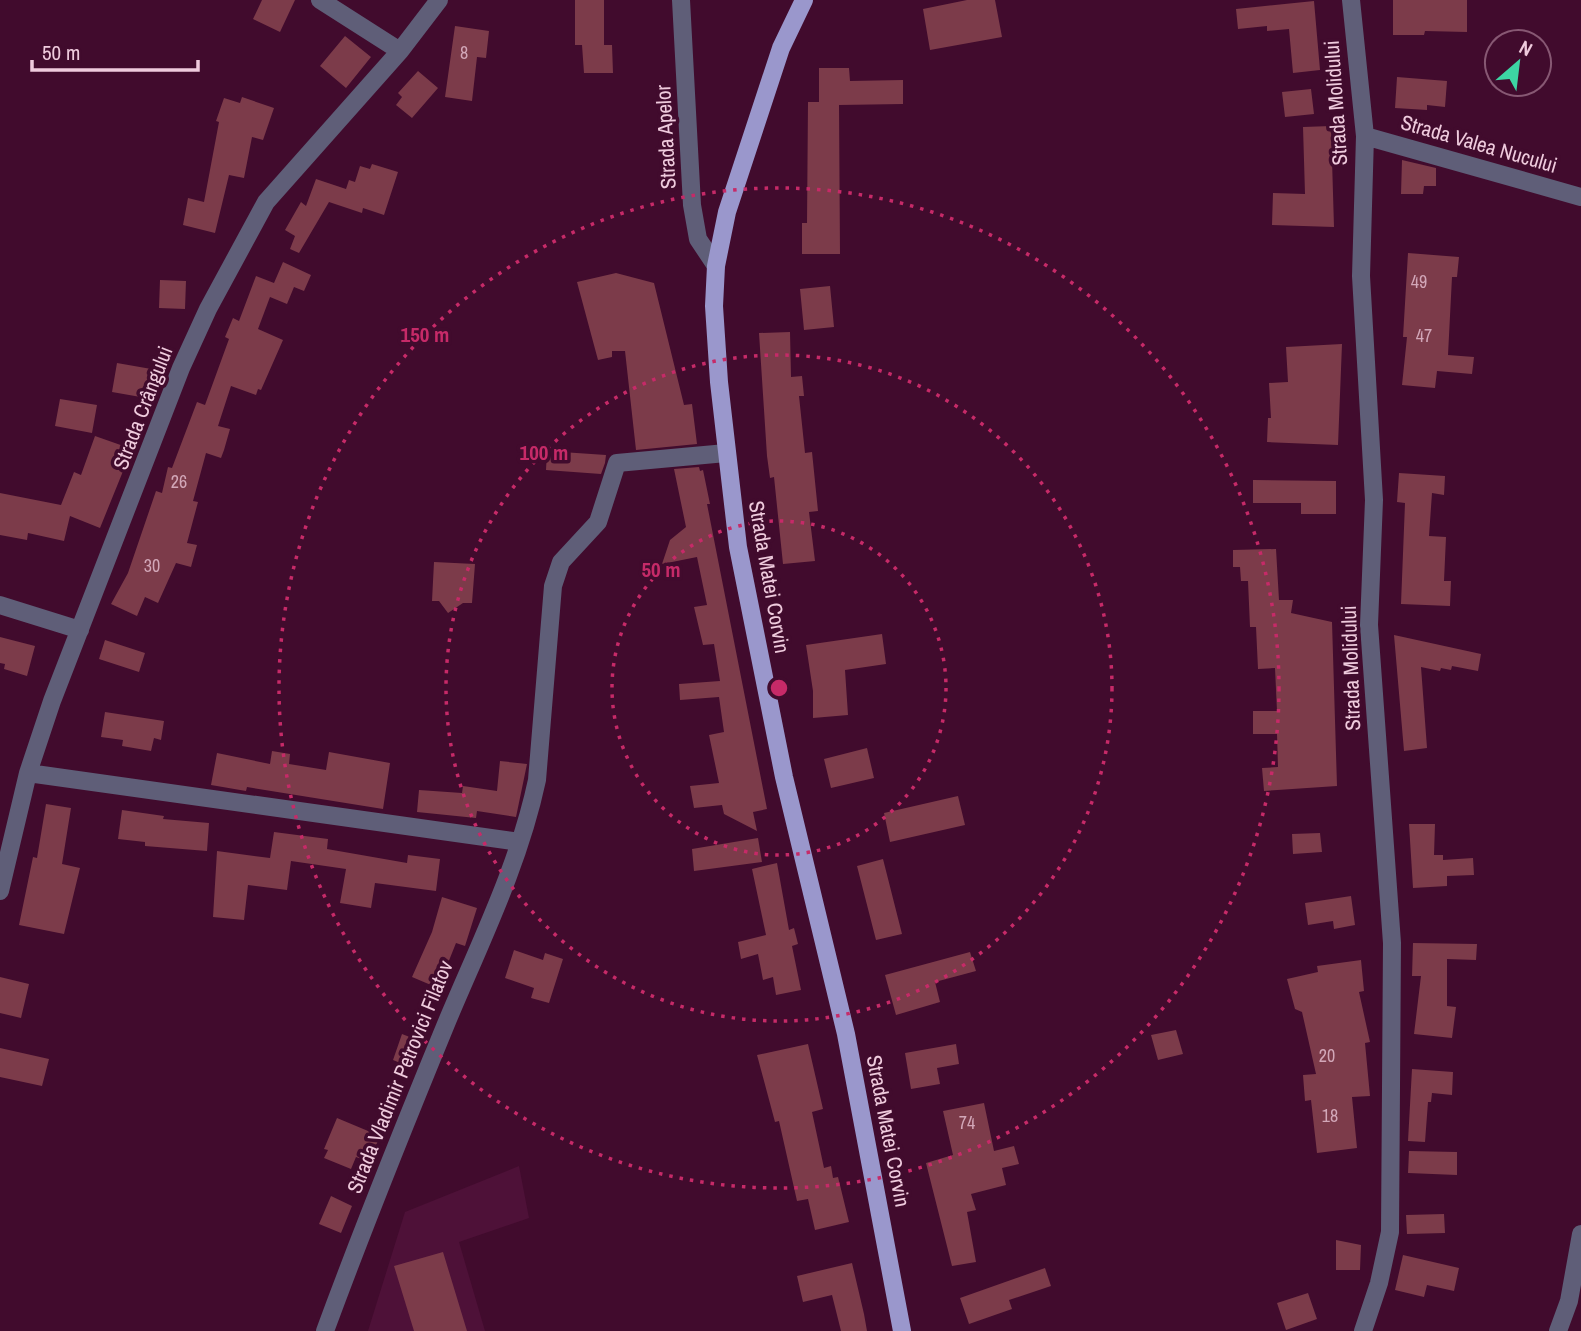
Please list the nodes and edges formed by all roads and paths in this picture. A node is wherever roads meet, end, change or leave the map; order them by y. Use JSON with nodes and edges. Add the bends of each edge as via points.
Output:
{"nodes":[{"id":1,"x":320,"y":0,"type":"edge"},
{"id":2,"x":439,"y":0,"type":"edge"},
{"id":3,"x":681,"y":0,"type":"edge"},
{"id":4,"x":804,"y":0,"type":"edge"},
{"id":5,"x":1351,"y":0,"type":"edge"},
{"id":6,"x":400,"y":51,"type":"junction"},
{"id":7,"x":1365,"y":136,"type":"junction"},
{"id":8,"x":1581,"y":197,"type":"edge"},
{"id":9,"x":716,"y":266,"type":"junction"},
{"id":10,"x":726,"y":453,"type":"junction"},
{"id":11,"x":0,"y":605,"type":"edge"},
{"id":12,"x":80,"y":630,"type":"junction"},
{"id":13,"x":29,"y":773,"type":"junction"},
{"id":14,"x":520,"y":842,"type":"junction"},
{"id":15,"x":0,"y":891,"type":"edge"},
{"id":16,"x":1581,"y":1234,"type":"edge"},
{"id":17,"x":325,"y":1331,"type":"edge"},
{"id":18,"x":902,"y":1331,"type":"edge"},
{"id":19,"x":1363,"y":1331,"type":"edge"},
{"id":20,"x":1558,"y":1331,"type":"edge"}],
"edges":[{"from":1,"to":6,"type":"street"},
{"from":2,"to":6,"type":"street","name":"Strada Crângului"},
{"from":3,"to":9,"type":"street","name":"Strada Apelor","via":[[692,205],[698,239]]},
{"from":4,"to":9,"type":"main road","name":"Strada Matei Corvin","via":[[781,48],[752,134],[727,212]]},
{"from":5,"to":7,"type":"street","name":"Strada Molidului"},
{"from":6,"to":12,"type":"street","name":"Strada Crângului","via":[[291,170],[241,245],[181,368]]},
{"from":7,"to":8,"type":"street","name":"Strada Valea Nucului"},
{"from":7,"to":19,"type":"street","name":"Strada Molidului","via":[[1361,276],[1374,500],[1369,625],[1392,943],[1393,1094],[1390,1232],[1380,1283]]},
{"from":9,"to":10,"type":"main road","name":"Strada Matei Corvin","via":[[714,306]]},
{"from":10,"to":14,"type":"street","name":"Strada Vladimir Petrovici Filatov","via":[[617,463],[597,522],[561,562],[553,586],[537,780]]},
{"from":10,"to":18,"type":"main road","name":"Strada Matei Corvin","via":[[738,548],[784,777],[846,1034]]},
{"from":11,"to":12,"type":"street"},
{"from":12,"to":13,"type":"street","name":"Strada Crângului"},
{"from":13,"to":14,"type":"street"},
{"from":13,"to":15,"type":"street","name":"Strada Crângului"},
{"from":14,"to":17,"type":"street","name":"Strada Vladimir Petrovici Filatov","via":[[385,1170]]},
{"from":16,"to":20,"type":"street","via":[[1569,1301]]}]}
